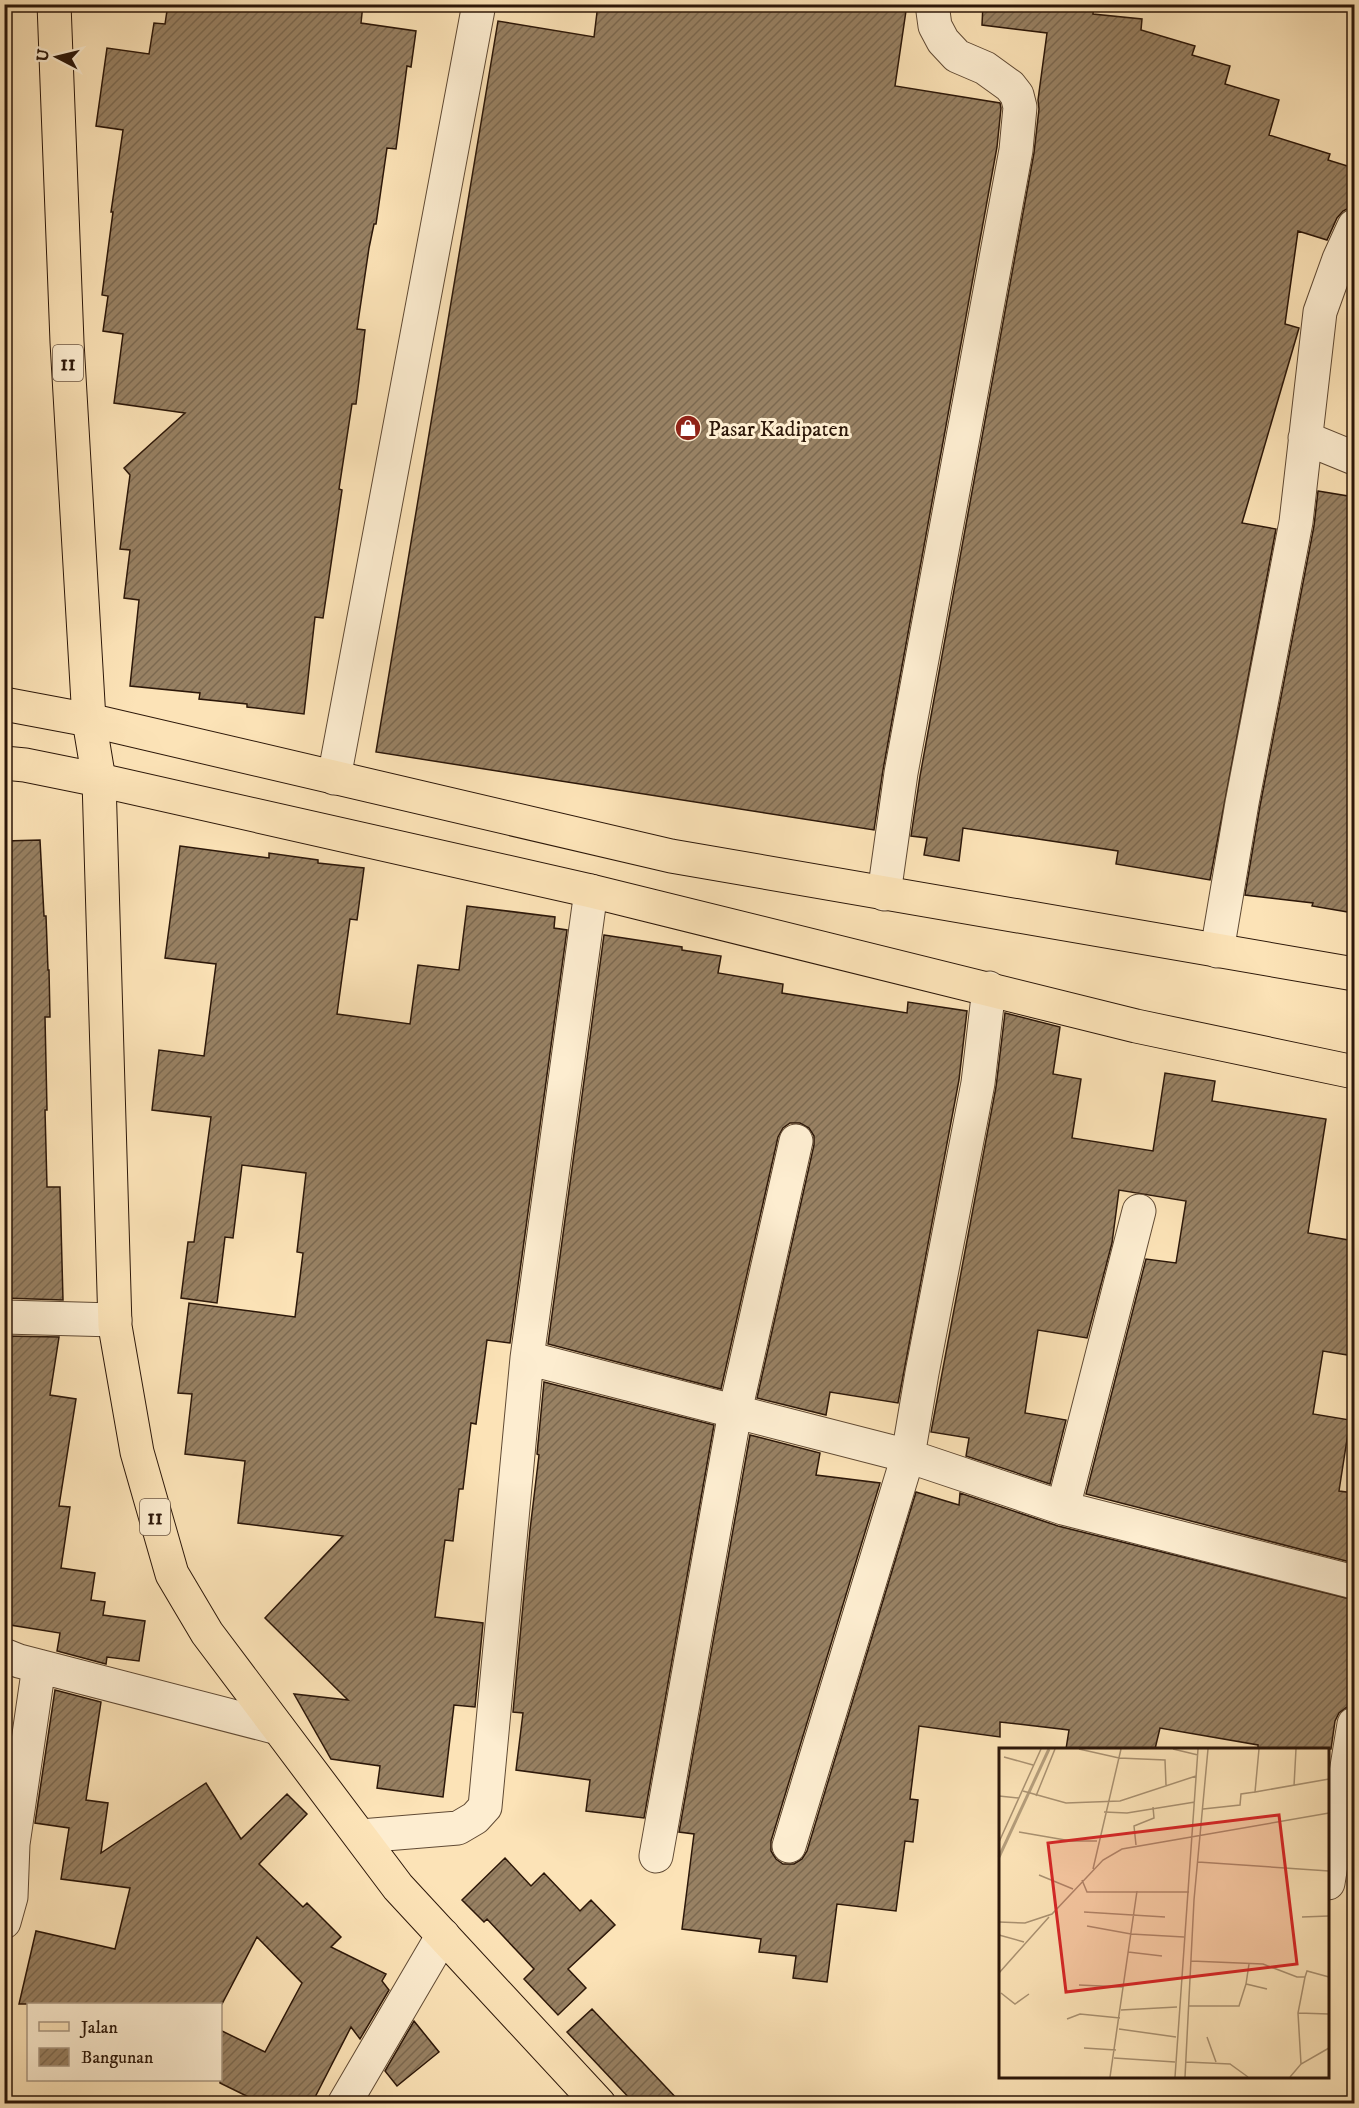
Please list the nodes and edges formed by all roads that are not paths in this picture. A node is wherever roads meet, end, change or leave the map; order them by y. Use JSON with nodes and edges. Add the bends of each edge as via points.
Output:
{"nodes":[{"id":1,"x":54,"y":4,"type":"edge"},
{"id":2,"x":479,"y":4,"type":"edge"},
{"id":3,"x":932,"y":4,"type":"edge"},
{"id":4,"x":1354,"y":226,"type":"edge"},
{"id":5,"x":1305,"y":438,"type":"junction"},
{"id":6,"x":1354,"y":458,"type":"edge"},
{"id":7,"x":4,"y":704,"type":"edge"},
{"id":8,"x":89,"y":720,"type":"junction"},
{"id":9,"x":4,"y":763,"type":"edge"},
{"id":10,"x":334,"y":778,"type":"junction"},
{"id":11,"x":99,"y":780,"type":"junction"},
{"id":12,"x":591,"y":891,"type":"junction"},
{"id":13,"x":884,"y":894,"type":"junction"},
{"id":14,"x":1216,"y":951,"type":"junction"},
{"id":15,"x":1354,"y":974,"type":"edge"},
{"id":16,"x":989,"y":988,"type":"junction"},
{"id":17,"x":1354,"y":1072,"type":"edge"},
{"id":18,"x":796,"y":1141,"type":"dead end"},
{"id":19,"x":1139,"y":1211,"type":"dead end"},
{"id":20,"x":4,"y":1317,"type":"edge"},
{"id":21,"x":115,"y":1320,"type":"junction"},
{"id":22,"x":527,"y":1358,"type":"junction"},
{"id":23,"x":735,"y":1412,"type":"junction"},
{"id":24,"x":908,"y":1456,"type":"junction"},
{"id":25,"x":1063,"y":1508,"type":"junction"},
{"id":26,"x":1354,"y":1582,"type":"edge"},
{"id":27,"x":4,"y":1655,"type":"edge"},
{"id":28,"x":39,"y":1666,"type":"junction"},
{"id":29,"x":1354,"y":1724,"type":"edge"},
{"id":30,"x":278,"y":1728,"type":"junction"},
{"id":31,"x":361,"y":1836,"type":"junction"},
{"id":32,"x":789,"y":1846,"type":"dead end"},
{"id":33,"x":656,"y":1856,"type":"dead end"},
{"id":34,"x":1329,"y":1877,"type":"edge"},
{"id":35,"x":4,"y":1922,"type":"edge"},
{"id":36,"x":443,"y":1935,"type":"junction"},
{"id":37,"x":344,"y":2103,"type":"edge"},
{"id":38,"x":599,"y":2103,"type":"edge"}],
"edges":[{"from":1,"to":8,"type":"main road","number":"11","via":[[67,342]]},
{"from":2,"to":10,"type":"street"},
{"from":3,"to":13,"type":"street","via":[[934,26],[943,41],[957,56],[985,68],[1010,86],[1020,107],[1016,150],[901,773]]},
{"from":4,"to":5,"type":"street","via":[[1320,312]]},
{"from":5,"to":6,"type":"street"},
{"from":5,"to":14,"type":"street","via":[[1296,522]]},
{"from":7,"to":8,"type":"main road"},
{"from":8,"to":10,"type":"main road"},
{"from":8,"to":11,"type":"main road","number":"11"},
{"from":9,"to":11,"type":"main road"},
{"from":10,"to":13,"type":"main road","via":[[671,856]]},
{"from":11,"to":12,"type":"main road"},
{"from":11,"to":21,"type":"main road","number":"11"},
{"from":12,"to":16,"type":"main road"},
{"from":12,"to":22,"type":"street"},
{"from":13,"to":14,"type":"main road"},
{"from":14,"to":15,"type":"main road"},
{"from":16,"to":17,"type":"main road","via":[[1136,1026]]},
{"from":16,"to":24,"type":"street","via":[[978,1083]]},
{"from":18,"to":23,"type":"street"},
{"from":19,"to":25,"type":"street"},
{"from":20,"to":21,"type":"street"},
{"from":21,"to":30,"type":"main road","number":"11","via":[[136,1452],[172,1574],[207,1633]]},
{"from":22,"to":23,"type":"street"},
{"from":22,"to":31,"type":"street","via":[[485,1807],[458,1828]]},
{"from":23,"to":24,"type":"street"},
{"from":23,"to":33,"type":"street"},
{"from":24,"to":25,"type":"street"},
{"from":24,"to":32,"type":"street"},
{"from":25,"to":26,"type":"street"},
{"from":27,"to":28,"type":"street"},
{"from":28,"to":30,"type":"street"},
{"from":28,"to":35,"type":"street","via":[[13,1844],[11,1897]]},
{"from":29,"to":34,"type":"street"},
{"from":30,"to":31,"type":"main road","number":"11"},
{"from":31,"to":36,"type":"main road","number":"11","via":[[398,1887]]},
{"from":36,"to":37,"type":"street"},
{"from":36,"to":38,"type":"main road","number":"11"}]}
